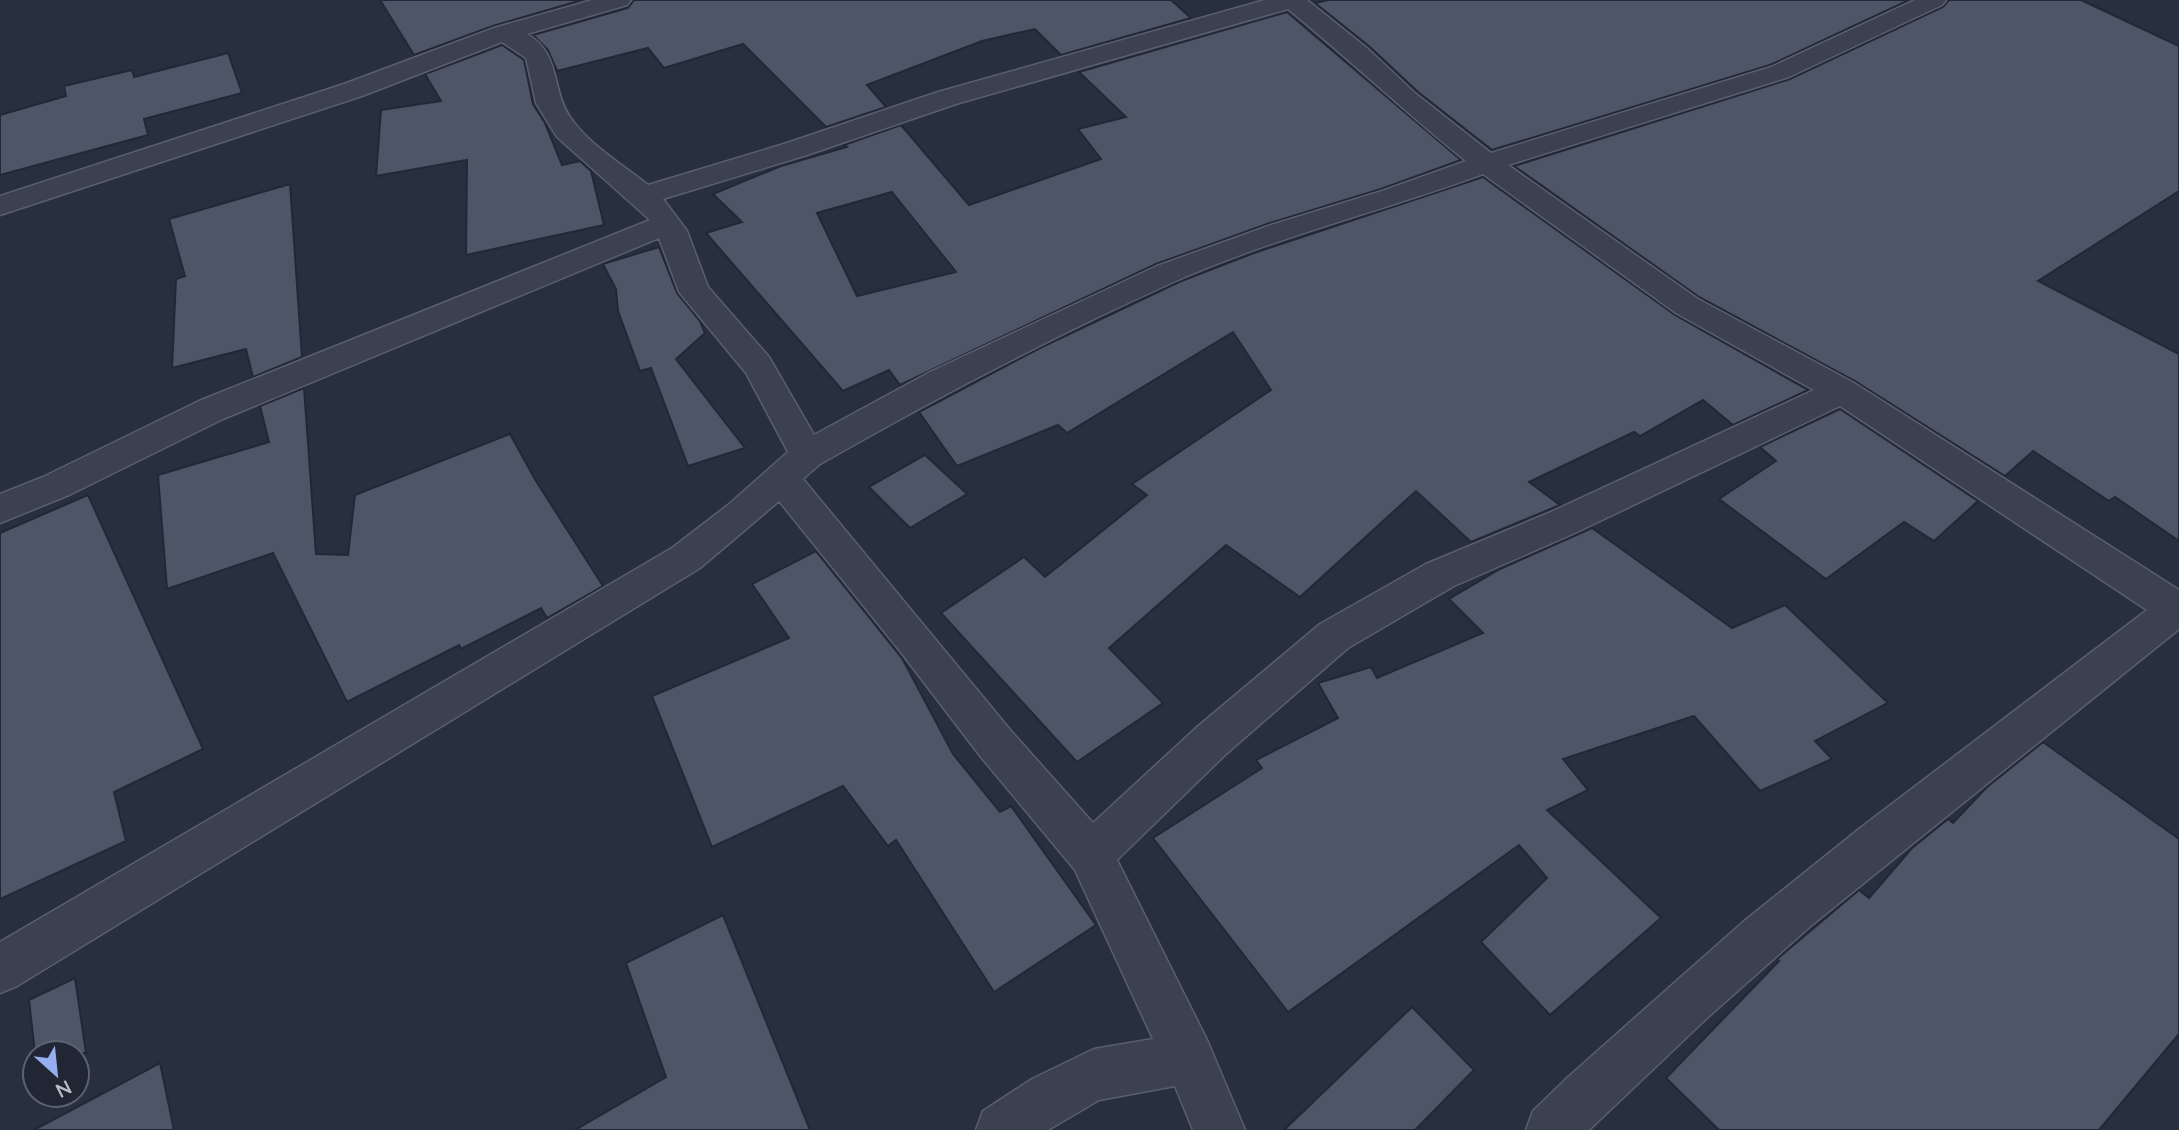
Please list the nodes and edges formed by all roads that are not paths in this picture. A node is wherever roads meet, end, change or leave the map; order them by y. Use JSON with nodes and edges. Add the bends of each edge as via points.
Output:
{"nodes":[{"id":1,"x":619,"y":0,"type":"edge"},
{"id":2,"x":1292,"y":0,"type":"edge"},
{"id":3,"x":1934,"y":0,"type":"edge"},
{"id":4,"x":503,"y":33,"type":"junction"},
{"id":5,"x":1486,"y":163,"type":"junction"},
{"id":6,"x":642,"y":196,"type":"junction"},
{"id":7,"x":0,"y":206,"type":"edge"},
{"id":8,"x":667,"y":224,"type":"junction"},
{"id":9,"x":1842,"y":391,"type":"junction"},
{"id":10,"x":794,"y":467,"type":"junction"},
{"id":11,"x":0,"y":509,"type":"edge"},
{"id":12,"x":2177,"y":610,"type":"edge"},
{"id":13,"x":1091,"y":855,"type":"junction"},
{"id":14,"x":0,"y":969,"type":"edge"},
{"id":15,"x":1189,"y":1058,"type":"junction"},
{"id":16,"x":1002,"y":1130,"type":"edge"},
{"id":17,"x":1219,"y":1130,"type":"edge"},
{"id":18,"x":1552,"y":1130,"type":"edge"}],
"edges":[{"from":1,"to":4,"type":"street"},
{"from":2,"to":5,"type":"street"},
{"from":2,"to":6,"type":"street","via":[[960,94]]},
{"from":3,"to":5,"type":"street","via":[[1780,72]]},
{"from":4,"to":6,"type":"street","via":[[523,40],[537,52],[556,117]]},
{"from":4,"to":7,"type":"street","via":[[353,90]]},
{"from":5,"to":9,"type":"street","via":[[1687,306]]},
{"from":5,"to":10,"type":"street","via":[[1168,273],[942,380]]},
{"from":6,"to":8,"type":"street"},
{"from":8,"to":10,"type":"street","via":[[691,286],[772,387]]},
{"from":8,"to":11,"type":"street","via":[[211,410]]},
{"from":9,"to":12,"type":"street"},
{"from":9,"to":13,"type":"street","via":[[1440,575],[1334,636],[1211,741]]},
{"from":10,"to":13,"type":"street","via":[[914,639]]},
{"from":10,"to":14,"type":"street","via":[[686,558]]},
{"from":12,"to":18,"type":"street","via":[[1833,877],[1633,1049]]},
{"from":13,"to":15,"type":"street"},
{"from":15,"to":16,"type":"street","via":[[1094,1075],[1050,1097]]},
{"from":15,"to":17,"type":"street"}]}
